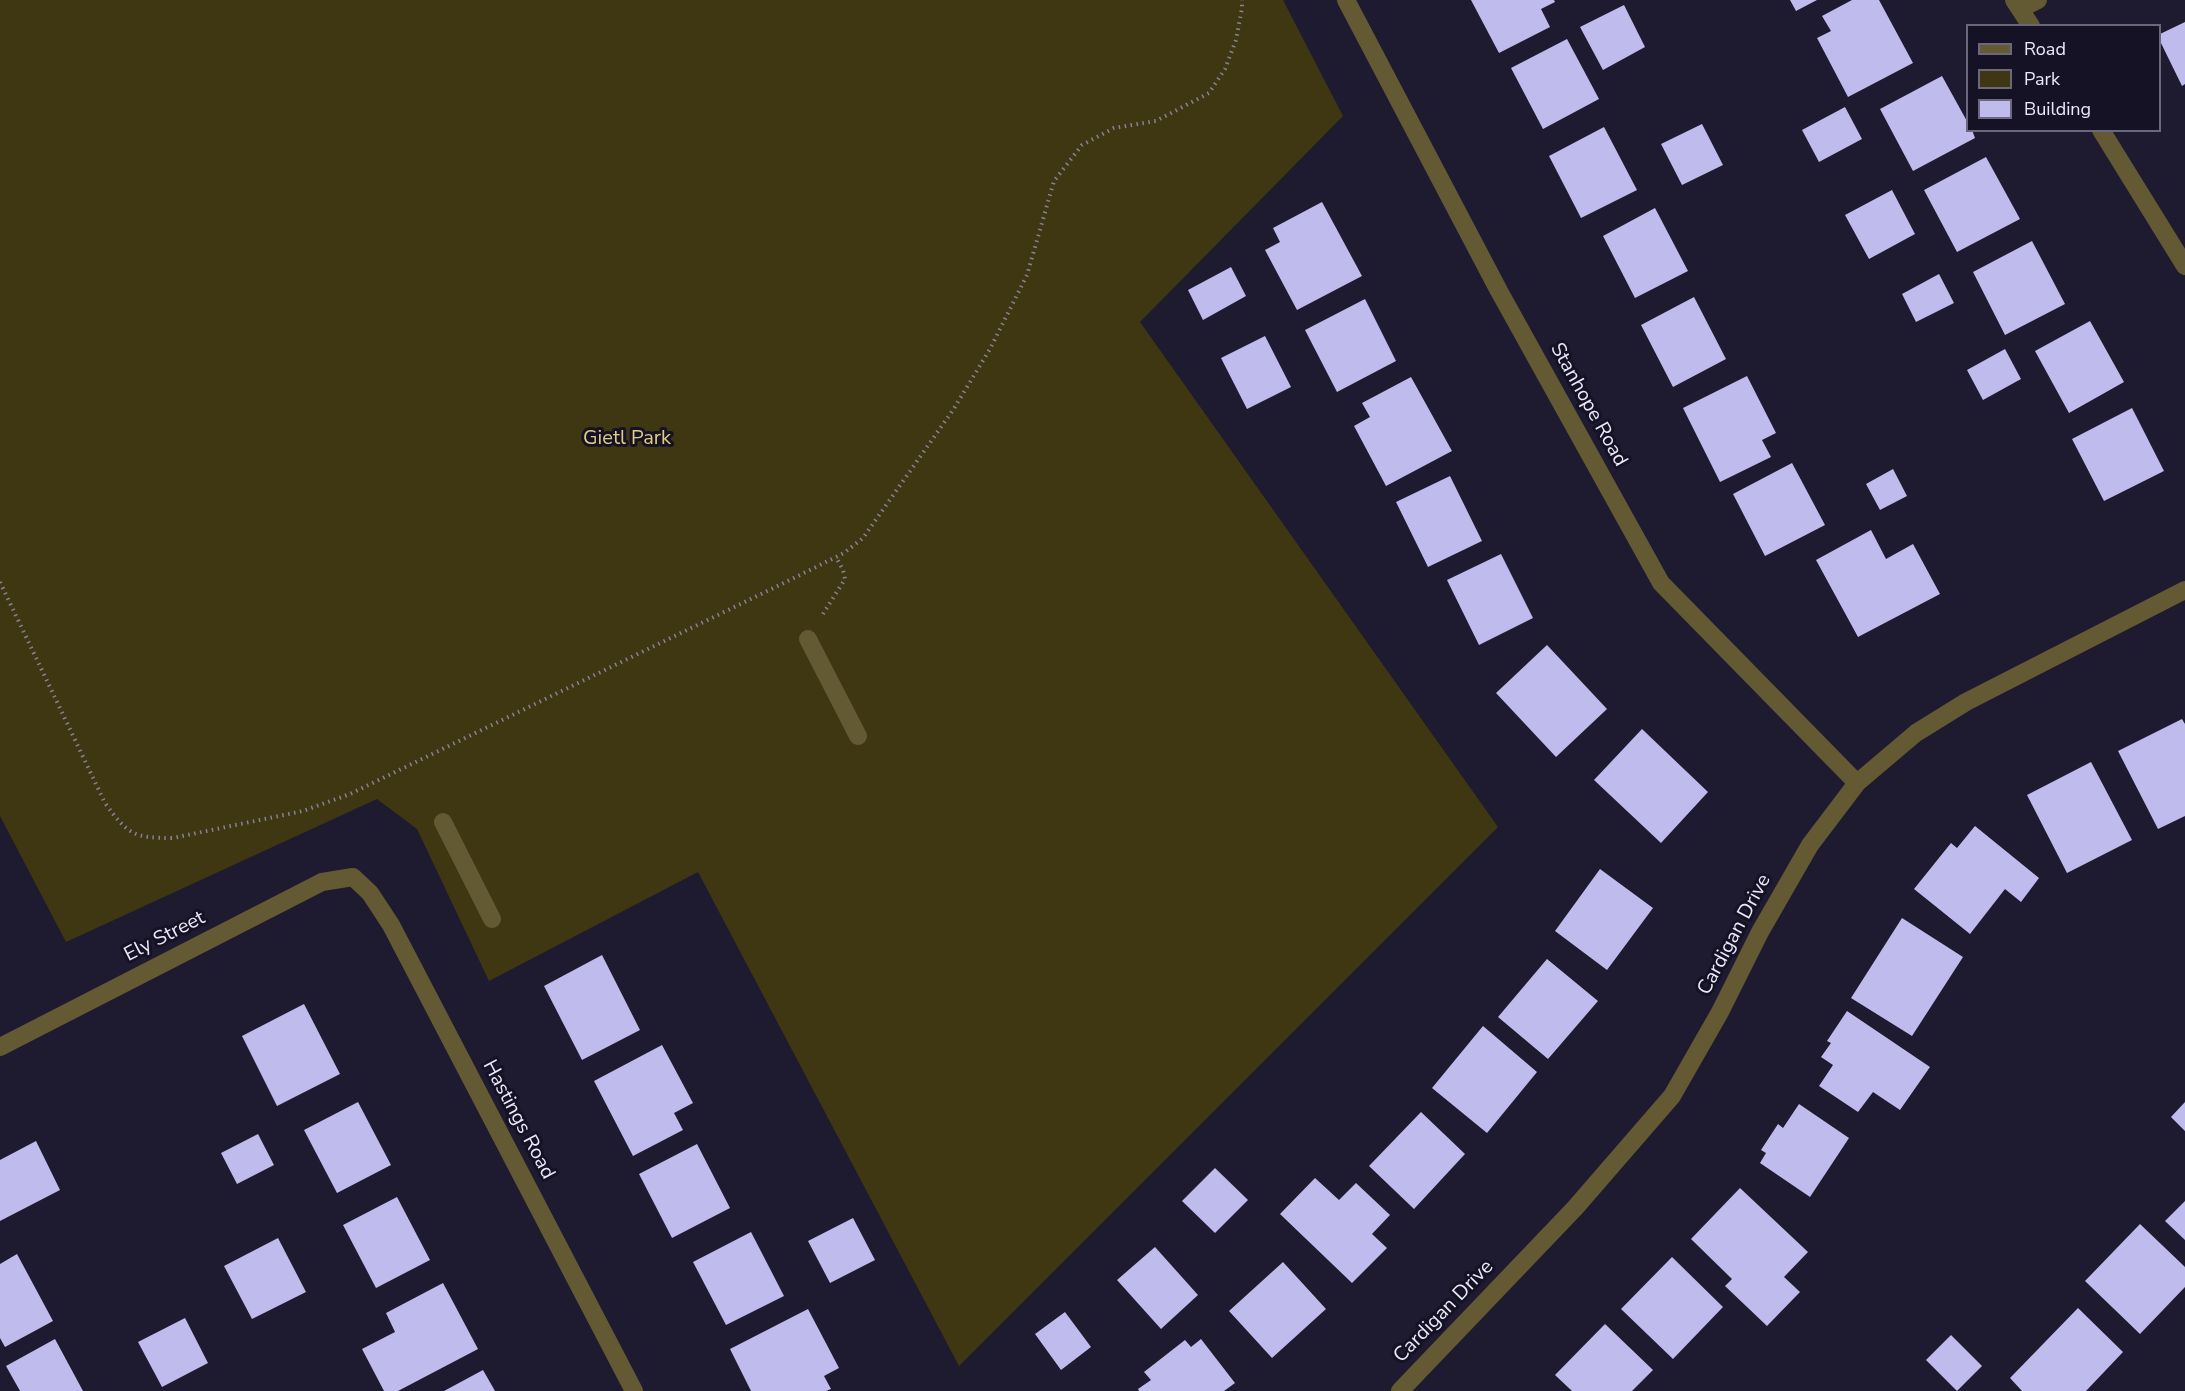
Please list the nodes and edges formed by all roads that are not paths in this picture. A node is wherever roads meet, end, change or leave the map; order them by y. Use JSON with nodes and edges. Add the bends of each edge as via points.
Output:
{"nodes":[{"id":1,"x":1346,"y":0,"type":"edge"},
{"id":2,"x":2038,"y":0,"type":"edge"},
{"id":3,"x":2017,"y":5,"type":"edge"},
{"id":4,"x":2030,"y":24,"type":"edge"},
{"id":5,"x":2102,"y":132,"type":"edge"},
{"id":6,"x":2185,"y":266,"type":"edge"},
{"id":7,"x":2185,"y":590,"type":"edge"},
{"id":8,"x":808,"y":639,"type":"road end"},
{"id":9,"x":858,"y":736,"type":"dead end"},
{"id":10,"x":1857,"y":783,"type":"junction"},
{"id":11,"x":443,"y":822,"type":"dead end"},
{"id":12,"x":353,"y":877,"type":"joint"},
{"id":13,"x":492,"y":919,"type":"dead end"},
{"id":14,"x":0,"y":1047,"type":"edge"},
{"id":15,"x":634,"y":1391,"type":"edge"},
{"id":16,"x":1400,"y":1391,"type":"edge"}],
"edges":[{"from":1,"to":10,"type":"street","name":"Stanhope Road","via":[[1499,291],[1661,584]]},
{"from":2,"to":3,"type":"street"},
{"from":3,"to":4,"type":"street"},
{"from":5,"to":6,"type":"street"},
{"from":7,"to":10,"type":"street","name":"Cardigan Drive","via":[[1966,702],[1916,733]]},
{"from":8,"to":9,"type":"street"},
{"from":10,"to":16,"type":"street","name":"Cardigan Drive","via":[[1809,845],[1672,1096],[1575,1208]]},
{"from":11,"to":13,"type":"street"},
{"from":12,"to":14,"type":"street","name":"Ely Street","via":[[322,882]]},
{"from":12,"to":15,"type":"street","name":"Hastings Road","via":[[370,893],[391,926]]}]}
